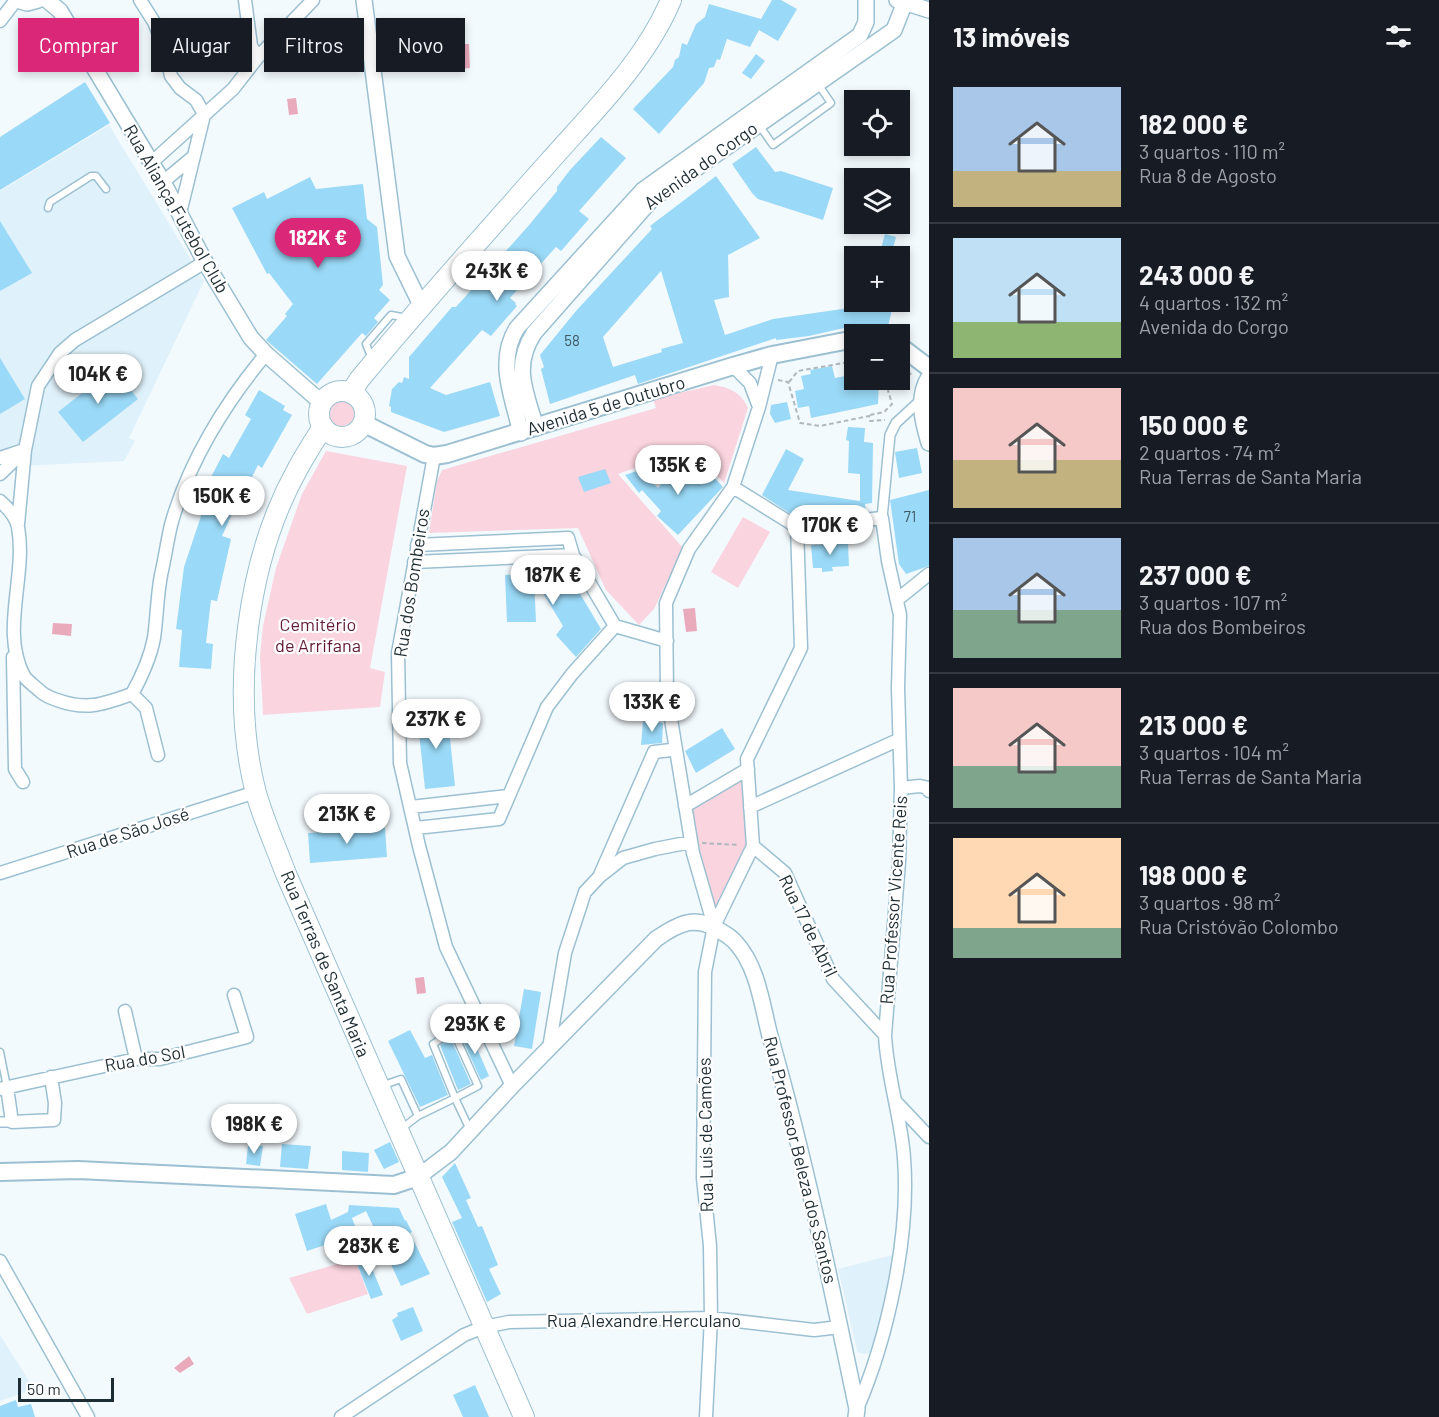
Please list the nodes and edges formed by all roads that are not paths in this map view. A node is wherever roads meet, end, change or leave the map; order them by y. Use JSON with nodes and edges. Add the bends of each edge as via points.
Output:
{"nodes":[{"id":1,"x":17,"y":0,"type":"edge"},
{"id":2,"x":38,"y":0,"type":"edge"},
{"id":3,"x":47,"y":0,"type":"edge"},
{"id":4,"x":140,"y":0,"type":"edge"},
{"id":5,"x":245,"y":0,"type":"edge"},
{"id":6,"x":313,"y":0,"type":"edge"},
{"id":7,"x":364,"y":0,"type":"edge"},
{"id":8,"x":671,"y":0,"type":"edge"},
{"id":9,"x":866,"y":0,"type":"edge"},
{"id":10,"x":901,"y":1,"type":"edge"},
{"id":11,"x":929,"y":10,"type":"edge"},
{"id":12,"x":0,"y":21,"type":"edge"},
{"id":13,"x":258,"y":57,"type":"junction"},
{"id":14,"x":813,"y":77,"type":"junction"},
{"id":15,"x":204,"y":114,"type":"junction"},
{"id":16,"x":758,"y":125,"type":"junction"},
{"id":17,"x":193,"y":157,"type":"junction"},
{"id":18,"x":151,"y":163,"type":"junction"},
{"id":19,"x":162,"y":182,"type":"junction"},
{"id":20,"x":106,"y":189,"type":"dead end"},
{"id":21,"x":48,"y":208,"type":"dead end"},
{"id":22,"x":180,"y":213,"type":"junction"},
{"id":23,"x":205,"y":262,"type":"junction"},
{"id":24,"x":416,"y":312,"type":"junction"},
{"id":25,"x":844,"y":341,"type":"edge"},
{"id":26,"x":266,"y":354,"type":"junction"},
{"id":27,"x":772,"y":355,"type":"junction"},
{"id":28,"x":910,"y":358,"type":"edge"},
{"id":29,"x":733,"y":366,"type":"junction"},
{"id":30,"x":921,"y":371,"type":"edge"},
{"id":31,"x":929,"y":377,"type":"edge"},
{"id":32,"x":351,"y":393,"type":"junction"},
{"id":33,"x":922,"y":399,"type":"junction"},
{"id":34,"x":322,"y":403,"type":"junction"},
{"id":35,"x":759,"y":407,"type":"junction"},
{"id":36,"x":363,"y":423,"type":"junction"},
{"id":37,"x":323,"y":427,"type":"junction"},
{"id":38,"x":529,"y":430,"type":"junction"},
{"id":39,"x":929,"y":443,"type":"edge"},
{"id":40,"x":25,"y":450,"type":"junction"},
{"id":41,"x":434,"y":456,"type":"junction"},
{"id":42,"x":0,"y":458,"type":"edge"},
{"id":43,"x":0,"y":474,"type":"edge"},
{"id":44,"x":733,"y":488,"type":"junction"},
{"id":45,"x":0,"y":501,"type":"edge"},
{"id":46,"x":882,"y":518,"type":"junction"},
{"id":47,"x":18,"y":525,"type":"junction"},
{"id":48,"x":796,"y":527,"type":"junction"},
{"id":49,"x":512,"y":541,"type":"junction"},
{"id":50,"x":417,"y":546,"type":"junction"},
{"id":51,"x":573,"y":555,"type":"junction"},
{"id":52,"x":513,"y":558,"type":"junction"},
{"id":53,"x":414,"y":562,"type":"junction"},
{"id":54,"x":929,"y":574,"type":"edge"},
{"id":55,"x":898,"y":599,"type":"junction"},
{"id":56,"x":615,"y":626,"type":"junction"},
{"id":57,"x":667,"y":641,"type":"junction"},
{"id":58,"x":13,"y":651,"type":"junction"},
{"id":59,"x":132,"y":694,"type":"junction"},
{"id":60,"x":898,"y":740,"type":"junction"},
{"id":61,"x":671,"y":750,"type":"dead end"},
{"id":62,"x":158,"y":755,"type":"dead end"},
{"id":63,"x":748,"y":769,"type":"junction"},
{"id":64,"x":23,"y":782,"type":"dead end"},
{"id":65,"x":901,"y":788,"type":"junction"},
{"id":66,"x":929,"y":791,"type":"edge"},
{"id":67,"x":256,"y":792,"type":"junction"},
{"id":68,"x":508,"y":796,"type":"junction"},
{"id":69,"x":685,"y":806,"type":"junction"},
{"id":70,"x":411,"y":807,"type":"junction"},
{"id":71,"x":750,"y":807,"type":"junction"},
{"id":72,"x":416,"y":828,"type":"junction"},
{"id":73,"x":691,"y":842,"type":"junction"},
{"id":74,"x":753,"y":846,"type":"junction"},
{"id":75,"x":0,"y":873,"type":"edge"},
{"id":76,"x":600,"y":876,"type":"junction"},
{"id":77,"x":714,"y":926,"type":"junction"},
{"id":78,"x":234,"y":995,"type":"dead end"},
{"id":79,"x":125,"y":1011,"type":"dead end"},
{"id":80,"x":885,"y":1035,"type":"junction"},
{"id":81,"x":549,"y":1048,"type":"junction"},
{"id":82,"x":0,"y":1052,"type":"edge"},
{"id":83,"x":136,"y":1059,"type":"junction"},
{"id":84,"x":51,"y":1077,"type":"junction"},
{"id":85,"x":512,"y":1086,"type":"junction"},
{"id":86,"x":379,"y":1087,"type":"junction"},
{"id":87,"x":4,"y":1088,"type":"edge"},
{"id":88,"x":455,"y":1098,"type":"junction"},
{"id":89,"x":894,"y":1100,"type":"junction"},
{"id":90,"x":418,"y":1116,"type":"junction"},
{"id":91,"x":6,"y":1122,"type":"edge"},
{"id":92,"x":470,"y":1130,"type":"junction"},
{"id":93,"x":398,"y":1131,"type":"junction"},
{"id":94,"x":929,"y":1137,"type":"edge"},
{"id":95,"x":0,"y":1172,"type":"edge"},
{"id":96,"x":418,"y":1177,"type":"junction"},
{"id":97,"x":0,"y":1261,"type":"edge"},
{"id":98,"x":711,"y":1318,"type":"junction"},
{"id":99,"x":484,"y":1327,"type":"junction"},
{"id":100,"x":840,"y":1327,"type":"junction"},
{"id":101,"x":857,"y":1413,"type":"edge"},
{"id":102,"x":88,"y":1417,"type":"edge"},
{"id":103,"x":341,"y":1417,"type":"edge"},
{"id":104,"x":524,"y":1417,"type":"edge"},
{"id":105,"x":706,"y":1417,"type":"edge"}],
"edges":[{"from":1,"to":2,"type":"street"},
{"from":1,"to":12,"type":"street"},
{"from":3,"to":18,"type":"street","name":"Rua Aliança Futebol Club","via":[[60,11]]},
{"from":4,"to":15,"type":"street","via":[[154,22],[171,76],[196,100]]},
{"from":5,"to":13,"type":"street","via":[[251,46]]},
{"from":6,"to":13,"type":"street"},
{"from":7,"to":24,"type":"street","via":[[397,256]]},
{"from":8,"to":24,"type":"main road","via":[[638,57]]},
{"from":9,"to":14,"type":"street","name":"Avenida do Corgo","via":[[866,22],[860,35]]},
{"from":10,"to":11,"type":"street"},
{"from":10,"to":14,"type":"street","name":"Avenida do Corgo","via":[[894,30]]},
{"from":13,"to":15,"type":"street","via":[[233,89]]},
{"from":14,"to":16,"type":"street","name":"Avenida do Corgo"},
{"from":14,"to":16,"type":"lane","via":[[831,103],[773,145]]},
{"from":14,"to":38,"type":"street","name":"Avenida do Corgo","via":[[643,190],[517,328],[511,337],[506,373]]},
{"from":15,"to":17,"type":"street"},
{"from":15,"to":18,"type":"street"},
{"from":16,"to":38,"type":"street","name":"Avenida do Corgo","via":[[647,204],[534,333],[523,353],[521,372]]},
{"from":17,"to":19,"type":"street"},
{"from":17,"to":22,"type":"street"},
{"from":18,"to":19,"type":"street","name":"Rua Aliança Futebol Club"},
{"from":19,"to":22,"type":"street","name":"Rua Aliança Futebol Club"},
{"from":20,"to":21,"type":"lane","via":[[100,179],[91,176],[50,202]]},
{"from":22,"to":23,"type":"street","name":"Rua Aliança Futebol Club"},
{"from":23,"to":26,"type":"street","name":"Rua Aliança Futebol Club","via":[[251,338]]},
{"from":23,"to":40,"type":"street","via":[[75,340],[60,353],[38,387]]},
{"from":24,"to":32,"type":"main road"},
{"from":25,"to":27,"type":"main road","name":"Avenida 5 de Outubro"},
{"from":26,"to":34,"type":"street","name":"Rua Aliança Futebol Club"},
{"from":26,"to":59,"type":"street","via":[[206,441],[185,485],[171,525],[154,639]]},
{"from":27,"to":29,"type":"main road","name":"Avenida 5 de Outubro"},
{"from":27,"to":35,"type":"street"},
{"from":28,"to":30,"type":"main road"},
{"from":29,"to":35,"type":"street","via":[[750,383]]},
{"from":29,"to":38,"type":"main road","name":"Avenida 5 de Outubro"},
{"from":31,"to":33,"type":"street"},
{"from":32,"to":34,"type":"main road","via":[[338,392]]},
{"from":32,"to":36,"type":"main road","via":[[362,402]]},
{"from":33,"to":39,"type":"street"},
{"from":33,"to":46,"type":"street","name":"Rua Professor Vicente Reis","via":[[890,435]]},
{"from":34,"to":37,"type":"main road","via":[[319,415]]},
{"from":35,"to":44,"type":"street"},
{"from":36,"to":37,"type":"main road","via":[[348,436],[334,435]]},
{"from":36,"to":41,"type":"main road"},
{"from":37,"to":67,"type":"main road","name":"Rua Terras de Santa Maria","via":[[283,499],[251,606],[243,685],[245,733]]},
{"from":38,"to":41,"type":"main road","name":"Avenida 5 de Outubro"},
{"from":40,"to":42,"type":"street"},
{"from":40,"to":43,"type":"street"},
{"from":40,"to":47,"type":"street"},
{"from":41,"to":50,"type":"street","name":"Rua dos Bombeiros"},
{"from":44,"to":48,"type":"street"},
{"from":44,"to":57,"type":"street","via":[[689,549],[666,603]]},
{"from":45,"to":47,"type":"street"},
{"from":46,"to":48,"type":"street"},
{"from":46,"to":55,"type":"street","name":"Rua Professor Vicente Reis"},
{"from":47,"to":58,"type":"street"},
{"from":48,"to":63,"type":"street","via":[[801,648],[747,759]]},
{"from":49,"to":50,"type":"street"},
{"from":49,"to":51,"type":"street","via":[[568,538]]},
{"from":49,"to":52,"type":"street"},
{"from":50,"to":53,"type":"street","name":"Rua dos Bombeiros"},
{"from":51,"to":52,"type":"street"},
{"from":51,"to":56,"type":"street"},
{"from":52,"to":53,"type":"street"},
{"from":53,"to":70,"type":"street","name":"Rua dos Bombeiros","via":[[398,653],[400,763]]},
{"from":54,"to":55,"type":"street"},
{"from":55,"to":60,"type":"street","name":"Rua Professor Vicente Reis"},
{"from":56,"to":57,"type":"street"},
{"from":56,"to":68,"type":"street","via":[[547,707]]},
{"from":57,"to":69,"type":"street","via":[[667,695]]},
{"from":58,"to":59,"type":"street","via":[[25,678],[45,695],[74,706],[102,705]]},
{"from":58,"to":64,"type":"street","via":[[15,768]]},
{"from":59,"to":62,"type":"street","via":[[146,708]]},
{"from":60,"to":65,"type":"street","name":"Rua Professor Vicente Reis"},
{"from":60,"to":71,"type":"street"},
{"from":61,"to":76,"type":"street","via":[[654,752]]},
{"from":63,"to":69,"type":"street"},
{"from":63,"to":71,"type":"street"},
{"from":65,"to":66,"type":"street","via":[[920,786]]},
{"from":65,"to":80,"type":"street","name":"Rua Professor Vicente Reis"},
{"from":67,"to":75,"type":"street","name":"Rua de São José"},
{"from":67,"to":86,"type":"main road","name":"Rua Terras de Santa Maria","via":[[286,874]]},
{"from":68,"to":70,"type":"street"},
{"from":68,"to":72,"type":"street","via":[[499,819]]},
{"from":69,"to":73,"type":"street"},
{"from":70,"to":72,"type":"street","name":"Rua dos Bombeiros"},
{"from":71,"to":74,"type":"street"},
{"from":72,"to":85,"type":"street","name":"Rua dos Bombeiros","via":[[446,947]]},
{"from":73,"to":76,"type":"street","via":[[623,858]]},
{"from":73,"to":77,"type":"street"},
{"from":74,"to":77,"type":"street"},
{"from":74,"to":80,"type":"street","name":"Rua 17 de Abril","via":[[785,873],[833,980]]},
{"from":76,"to":81,"type":"street","via":[[585,892],[565,954]]},
{"from":77,"to":81,"type":"street","via":[[700,921],[684,923],[656,939]]},
{"from":77,"to":98,"type":"street","name":"Rua Luís de Camões","via":[[705,972],[703,1025],[703,1178],[710,1246]]},
{"from":77,"to":100,"type":"street","name":"Rua Professor Beleza dos Santos","via":[[735,941],[751,966]]},
{"from":78,"to":83,"type":"street","name":"Rua do Sol","via":[[247,1037],[160,1059]]},
{"from":79,"to":83,"type":"street"},
{"from":80,"to":89,"type":"street","name":"Rua Professor Vicente Reis"},
{"from":81,"to":85,"type":"street"},
{"from":82,"to":87,"type":"lane"},
{"from":83,"to":84,"type":"street","name":"Rua do Sol"},
{"from":84,"to":87,"type":"street","name":"Rua do Sol"},
{"from":84,"to":91,"type":"street","via":[[54,1120]]},
{"from":85,"to":92,"type":"street"},
{"from":86,"to":90,"type":"lane","via":[[401,1079]]},
{"from":86,"to":93,"type":"main road","name":"Rua Terras de Santa Maria"},
{"from":87,"to":91,"type":"street"},
{"from":88,"to":88,"type":"lane","via":[[433,1044],[453,1031],[478,1086]]},
{"from":88,"to":90,"type":"lane"},
{"from":88,"to":92,"type":"lane"},
{"from":89,"to":94,"type":"street"},
{"from":89,"to":101,"type":"street","name":"Rua Professor Vicente Reis","via":[[904,1158],[903,1230],[883,1330]]},
{"from":90,"to":93,"type":"lane"},
{"from":92,"to":96,"type":"street","via":[[451,1152]]},
{"from":93,"to":96,"type":"main road","name":"Rua Terras de Santa Maria"},
{"from":95,"to":96,"type":"main road","via":[[78,1170],[394,1185]]},
{"from":96,"to":99,"type":"main road","name":"Rua Terras de Santa Maria"},
{"from":97,"to":102,"type":"street"},
{"from":98,"to":99,"type":"street","name":"Rua Alexandre Herculano","via":[[509,1322]]},
{"from":98,"to":100,"type":"street","name":"Rua Alexandre Herculano","via":[[814,1330]]},
{"from":98,"to":105,"type":"street","name":"Rua Luís de Camões"},
{"from":99,"to":103,"type":"street","name":"Rua Alexandre Herculano","via":[[464,1335]]},
{"from":99,"to":104,"type":"main road","name":"Rua Terras de Santa Maria"},
{"from":100,"to":101,"type":"street","name":"Rua Professor Beleza dos Santos"}]}
